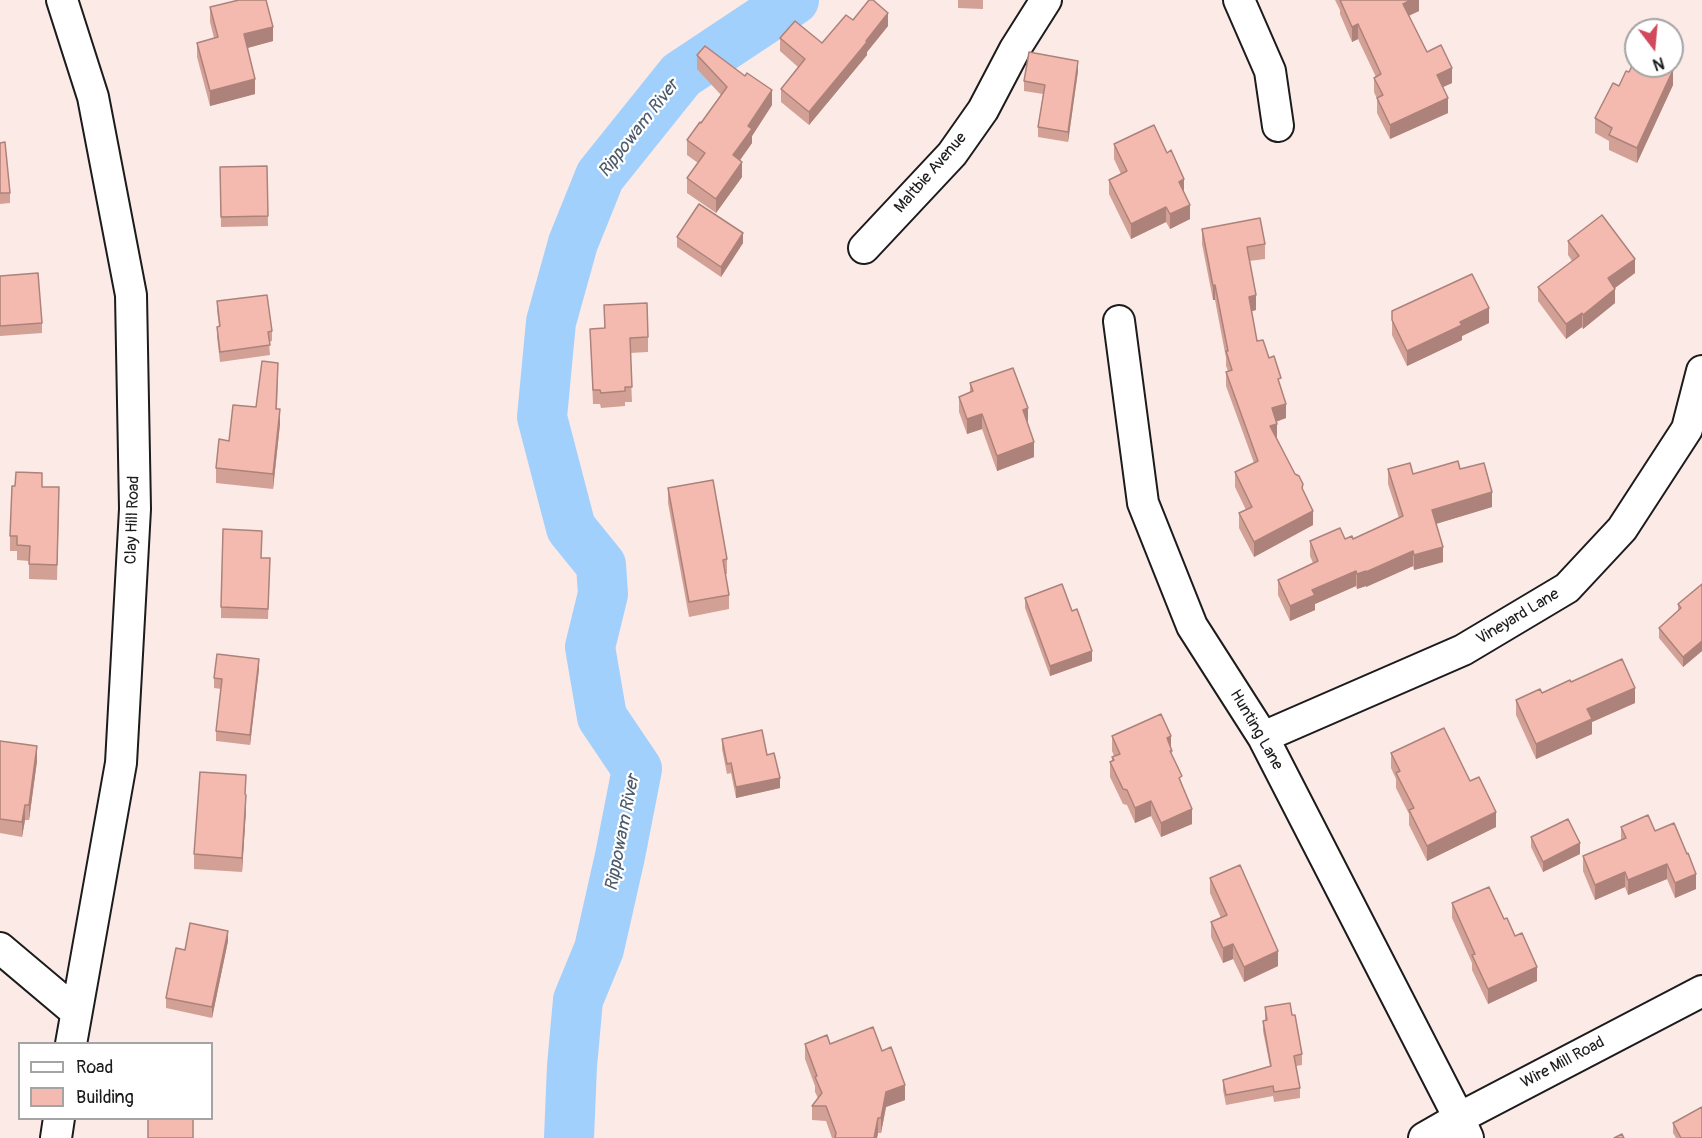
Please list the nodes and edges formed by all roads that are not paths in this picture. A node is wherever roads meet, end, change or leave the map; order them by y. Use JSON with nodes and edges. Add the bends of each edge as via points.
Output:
{"nodes":[{"id":1,"x":62,"y":0,"type":"edge"},
{"id":2,"x":1046,"y":0,"type":"edge"},
{"id":3,"x":1239,"y":0,"type":"edge"},
{"id":4,"x":1278,"y":126,"type":"dead end"},
{"id":5,"x":864,"y":248,"type":"dead end"},
{"id":6,"x":1119,"y":321,"type":"dead end"},
{"id":7,"x":1702,"y":371,"type":"edge"},
{"id":8,"x":1263,"y":737,"type":"junction"},
{"id":9,"x":0,"y":948,"type":"edge"},
{"id":10,"x":1702,"y":991,"type":"edge"},
{"id":11,"x":76,"y":1012,"type":"junction"},
{"id":12,"x":71,"y":1042,"type":"edge"},
{"id":13,"x":59,"y":1120,"type":"edge"},
{"id":14,"x":1463,"y":1128,"type":"edge"},
{"id":15,"x":56,"y":1138,"type":"edge"},
{"id":16,"x":1424,"y":1138,"type":"edge"}],
"edges":[{"from":1,"to":11,"type":"street","name":"Clay Hill Road","via":[[93,97],[131,295],[135,497],[121,763]]},
{"from":2,"to":5,"type":"street","name":"Maltbie Avenue","via":[[983,110],[952,154]]},
{"from":3,"to":4,"type":"street","via":[[1270,71]]},
{"from":6,"to":8,"type":"street","name":"Hunting Lane","via":[[1143,503],[1192,626]]},
{"from":7,"to":8,"type":"street","name":"Vineyard Lane","via":[[1687,429],[1622,529],[1567,588],[1463,650]]},
{"from":8,"to":14,"type":"street","name":"Hunting Lane"},
{"from":9,"to":11,"type":"street"},
{"from":10,"to":14,"type":"street","name":"Wire Mill Road"},
{"from":11,"to":12,"type":"street","name":"Clay Hill Road"},
{"from":13,"to":15,"type":"street"},
{"from":14,"to":16,"type":"street","name":"Wire Mill Road"}]}
